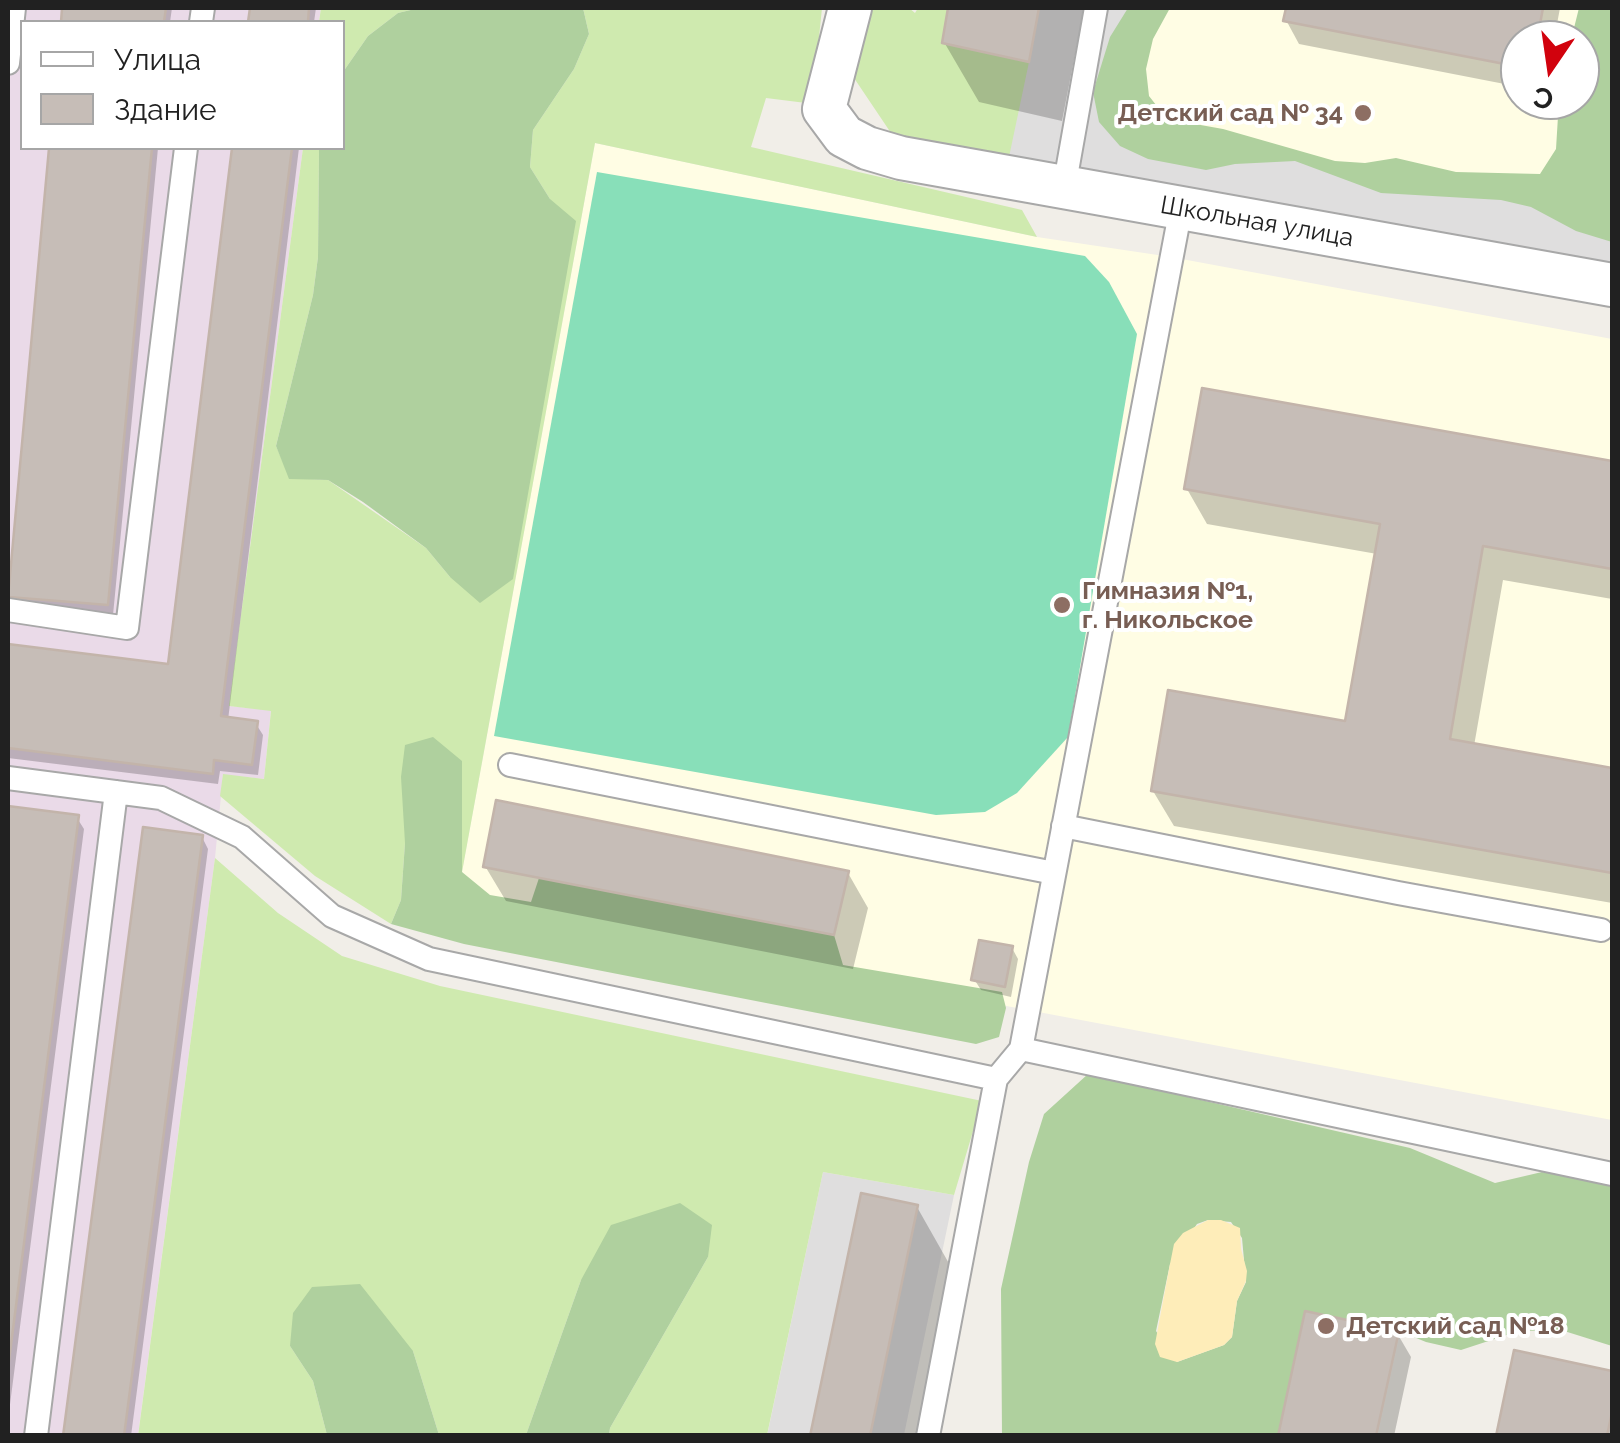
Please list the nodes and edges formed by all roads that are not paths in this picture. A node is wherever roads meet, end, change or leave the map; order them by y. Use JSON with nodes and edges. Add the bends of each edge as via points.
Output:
{"nodes":[{"id":1,"x":14,"y":8,"type":"edge"},
{"id":2,"x":850,"y":8,"type":"edge"},
{"id":3,"x":1096,"y":8,"type":"edge"},
{"id":4,"x":8,"y":63,"type":"edge"},
{"id":5,"x":186,"y":150,"type":"edge"},
{"id":6,"x":1064,"y":188,"type":"junction"},
{"id":7,"x":1181,"y":208,"type":"junction"},
{"id":8,"x":1612,"y":285,"type":"edge"},
{"id":9,"x":8,"y":610,"type":"edge"},
{"id":10,"x":510,"y":765,"type":"dead end"},
{"id":11,"x":8,"y":778,"type":"edge"},
{"id":12,"x":116,"y":792,"type":"junction"},
{"id":13,"x":1063,"y":826,"type":"junction"},
{"id":14,"x":1054,"y":873,"type":"junction"},
{"id":15,"x":1601,"y":930,"type":"dead end"},
{"id":16,"x":1021,"y":1049,"type":"junction"},
{"id":17,"x":996,"y":1079,"type":"junction"},
{"id":18,"x":1612,"y":1174,"type":"edge"},
{"id":19,"x":36,"y":1436,"type":"edge"},
{"id":20,"x":928,"y":1436,"type":"edge"}],
"edges":[{"from":1,"to":4,"type":"lane"},
{"from":2,"to":6,"type":"street","name":"Школьная улица","via":[[824,109],[844,136],[901,158]]},
{"from":3,"to":6,"type":"lane"},
{"from":5,"to":9,"type":"lane","via":[[127,628]]},
{"from":6,"to":7,"type":"street","name":"Школьная улица"},
{"from":7,"to":8,"type":"street","name":"Школьная улица"},
{"from":7,"to":13,"type":"lane"},
{"from":10,"to":14,"type":"lane"},
{"from":11,"to":12,"type":"lane"},
{"from":12,"to":17,"type":"lane","via":[[160,798],[242,838],[332,916],[429,958]]},
{"from":12,"to":19,"type":"lane"},
{"from":13,"to":14,"type":"lane"},
{"from":13,"to":15,"type":"lane"},
{"from":14,"to":16,"type":"lane"},
{"from":16,"to":17,"type":"lane"},
{"from":16,"to":18,"type":"lane"},
{"from":17,"to":20,"type":"lane"}]}
